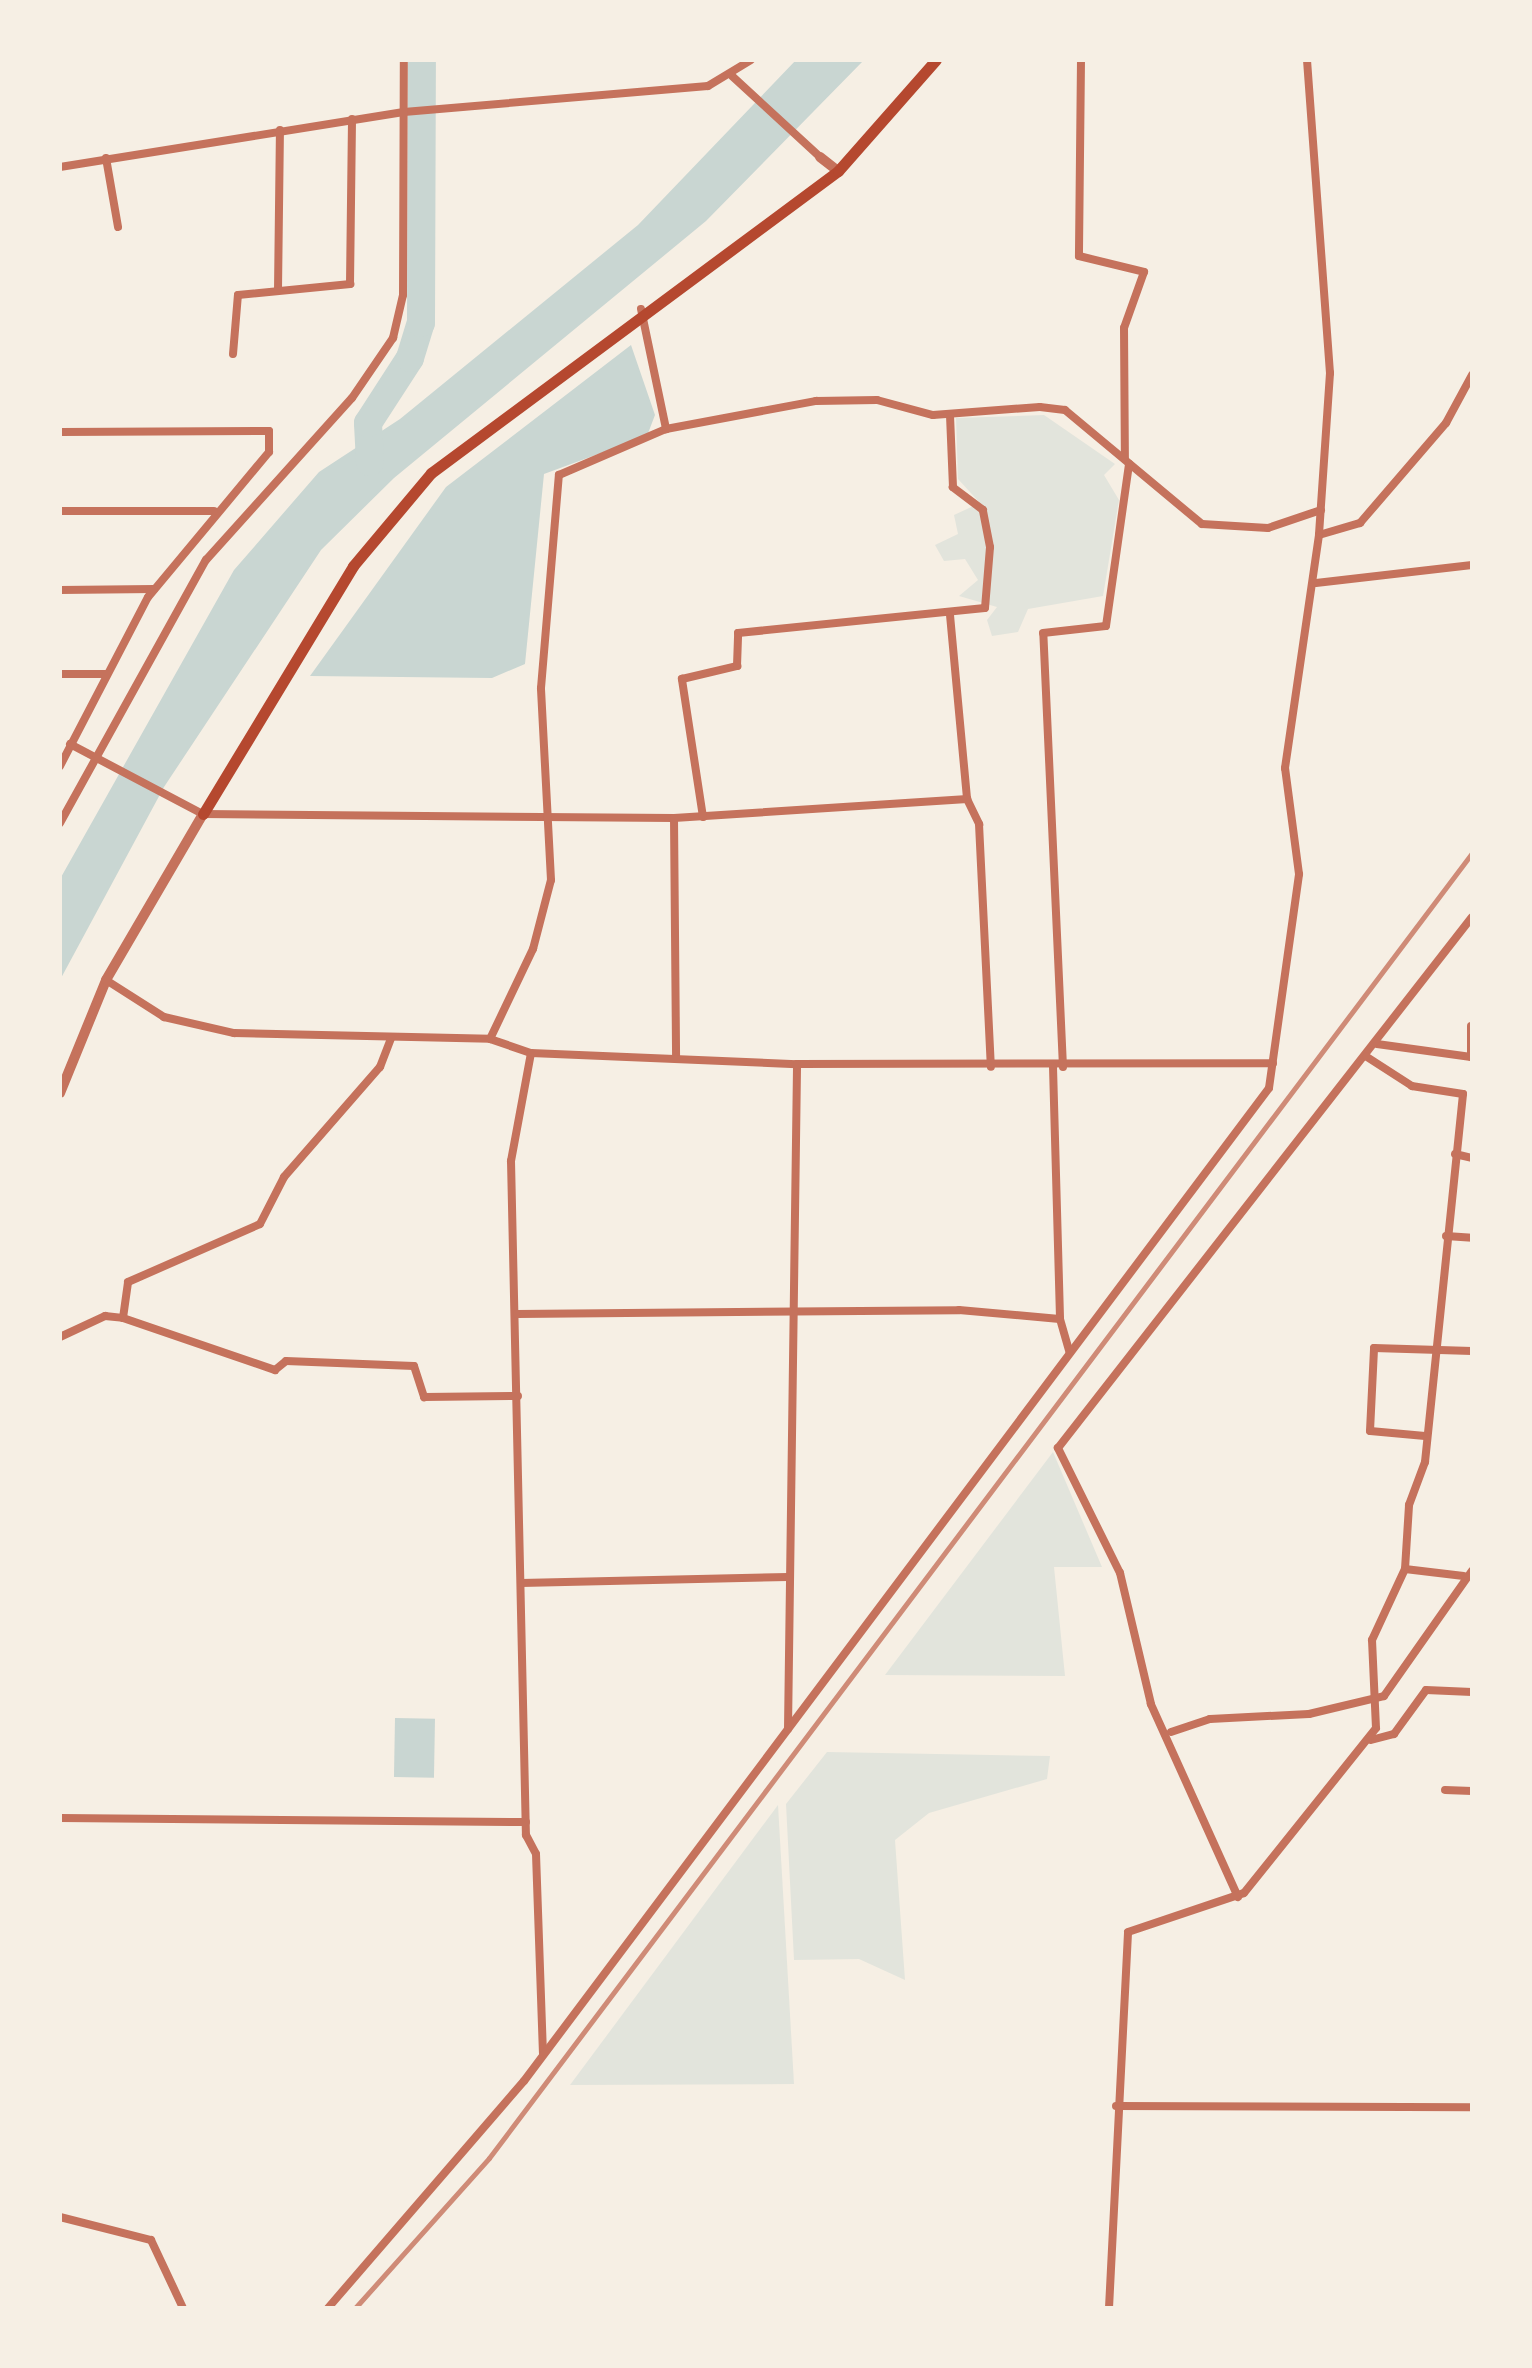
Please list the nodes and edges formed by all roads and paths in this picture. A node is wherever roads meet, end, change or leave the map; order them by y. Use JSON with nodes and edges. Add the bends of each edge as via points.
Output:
{"nodes":[{"id":1,"x":404,"y":60,"type":"edge"},
{"id":2,"x":750,"y":60,"type":"edge"},
{"id":3,"x":936,"y":60,"type":"edge"},
{"id":4,"x":1081,"y":60,"type":"edge"},
{"id":5,"x":1307,"y":60,"type":"edge"},
{"id":6,"x":732,"y":76,"type":"junction"},
{"id":7,"x":404,"y":112,"type":"junction"},
{"id":8,"x":352,"y":120,"type":"junction"},
{"id":9,"x":280,"y":130,"type":"junction"},
{"id":10,"x":820,"y":157,"type":"joint"},
{"id":11,"x":106,"y":158,"type":"junction"},
{"id":12,"x":60,"y":167,"type":"edge"},
{"id":13,"x":838,"y":171,"type":"junction"},
{"id":14,"x":118,"y":228,"type":"dead end"},
{"id":15,"x":278,"y":290,"type":"junction"},
{"id":16,"x":641,"y":309,"type":"junction"},
{"id":17,"x":232,"y":354,"type":"dead end"},
{"id":18,"x":1472,"y":375,"type":"edge"},
{"id":19,"x":950,"y":414,"type":"junction"},
{"id":20,"x":666,"y":429,"type":"junction"},
{"id":21,"x":60,"y":432,"type":"edge"},
{"id":22,"x":1127,"y":461,"type":"junction"},
{"id":23,"x":1321,"y":510,"type":"junction"},
{"id":24,"x":214,"y":511,"type":"junction"},
{"id":25,"x":60,"y":512,"type":"edge"},
{"id":26,"x":1319,"y":535,"type":"junction"},
{"id":27,"x":1472,"y":565,"type":"edge"},
{"id":28,"x":1316,"y":583,"type":"junction"},
{"id":29,"x":154,"y":588,"type":"junction"},
{"id":30,"x":60,"y":590,"type":"edge"},
{"id":31,"x":950,"y":615,"type":"junction"},
{"id":32,"x":60,"y":674,"type":"edge"},
{"id":33,"x":107,"y":674,"type":"junction"},
{"id":34,"x":70,"y":744,"type":"junction"},
{"id":35,"x":62,"y":754,"type":"edge"},
{"id":36,"x":97,"y":761,"type":"junction"},
{"id":37,"x":60,"y":766,"type":"edge"},
{"id":38,"x":967,"y":799,"type":"junction"},
{"id":39,"x":547,"y":812,"type":"junction"},
{"id":40,"x":204,"y":814,"type":"junction"},
{"id":41,"x":704,"y":816,"type":"junction"},
{"id":42,"x":674,"y":818,"type":"junction"},
{"id":43,"x":60,"y":823,"type":"edge"},
{"id":44,"x":1472,"y":917,"type":"edge"},
{"id":45,"x":106,"y":980,"type":"junction"},
{"id":46,"x":1472,"y":1026,"type":"edge"},
{"id":47,"x":392,"y":1038,"type":"junction"},
{"id":48,"x":490,"y":1039,"type":"junction"},
{"id":49,"x":1376,"y":1044,"type":"junction"},
{"id":50,"x":531,"y":1053,"type":"junction"},
{"id":51,"x":676,"y":1055,"type":"junction"},
{"id":52,"x":1366,"y":1057,"type":"junction"},
{"id":53,"x":1273,"y":1063,"type":"junction"},
{"id":54,"x":796,"y":1064,"type":"junction"},
{"id":55,"x":991,"y":1068,"type":"junction"},
{"id":56,"x":1058,"y":1068,"type":"junction"},
{"id":57,"x":60,"y":1093,"type":"edge"},
{"id":58,"x":1455,"y":1154,"type":"junction"},
{"id":59,"x":1472,"y":1158,"type":"edge"},
{"id":60,"x":1446,"y":1236,"type":"junction"},
{"id":61,"x":1472,"y":1238,"type":"edge"},
{"id":62,"x":794,"y":1310,"type":"junction"},
{"id":63,"x":517,"y":1314,"type":"junction"},
{"id":64,"x":123,"y":1318,"type":"junction"},
{"id":65,"x":1060,"y":1318,"type":"junction"},
{"id":66,"x":60,"y":1337,"type":"edge"},
{"id":67,"x":1441,"y":1348,"type":"junction"},
{"id":68,"x":1472,"y":1351,"type":"edge"},
{"id":69,"x":1070,"y":1353,"type":"junction"},
{"id":70,"x":518,"y":1396,"type":"junction"},
{"id":71,"x":1425,"y":1436,"type":"junction"},
{"id":72,"x":1405,"y":1569,"type":"junction"},
{"id":73,"x":1468,"y":1573,"type":"edge"},
{"id":74,"x":788,"y":1577,"type":"junction"},
{"id":75,"x":522,"y":1583,"type":"junction"},
{"id":76,"x":1472,"y":1692,"type":"edge"},
{"id":77,"x":1376,"y":1697,"type":"junction"},
{"id":78,"x":788,"y":1730,"type":"junction"},
{"id":79,"x":1171,"y":1732,"type":"junction"},
{"id":80,"x":1371,"y":1740,"type":"junction"},
{"id":81,"x":1445,"y":1790,"type":"dead end"},
{"id":82,"x":1472,"y":1791,"type":"edge"},
{"id":83,"x":60,"y":1818,"type":"edge"},
{"id":84,"x":526,"y":1822,"type":"junction"},
{"id":85,"x":1238,"y":1897,"type":"junction"},
{"id":86,"x":543,"y":2056,"type":"junction"},
{"id":87,"x":1116,"y":2106,"type":"junction"},
{"id":88,"x":1472,"y":2108,"type":"edge"},
{"id":89,"x":60,"y":2217,"type":"edge"},
{"id":90,"x":183,"y":2308,"type":"edge"},
{"id":91,"x":328,"y":2308,"type":"edge"},
{"id":92,"x":1110,"y":2308,"type":"edge"}],
"edges":[{"from":1,"to":7,"type":"street"},
{"from":2,"to":6,"type":"street"},
{"from":3,"to":13,"type":"main road"},
{"from":4,"to":22,"type":"street","via":[[1079,256],[1144,272],[1124,328]]},
{"from":5,"to":23,"type":"street","via":[[1330,373]]},
{"from":6,"to":7,"type":"street","via":[[708,86]]},
{"from":6,"to":10,"type":"street"},
{"from":7,"to":8,"type":"street"},
{"from":7,"to":36,"type":"street","via":[[403,295],[392,338],[352,398],[206,560]]},
{"from":8,"to":9,"type":"street"},
{"from":8,"to":15,"type":"street","via":[[350,284]]},
{"from":9,"to":11,"type":"street"},
{"from":9,"to":15,"type":"street"},
{"from":10,"to":13,"type":"street"},
{"from":11,"to":12,"type":"street"},
{"from":11,"to":14,"type":"street"},
{"from":13,"to":16,"type":"main road"},
{"from":15,"to":17,"type":"street","via":[[238,295]]},
{"from":16,"to":20,"type":"street"},
{"from":16,"to":40,"type":"main road","via":[[484,426],[384,526]]},
{"from":18,"to":26,"type":"street","via":[[1446,422],[1360,523]]},
{"from":19,"to":20,"type":"street","via":[[840,399]]},
{"from":19,"to":22,"type":"street","via":[[1064,410]]},
{"from":19,"to":31,"type":"street","via":[[953,487],[983,510],[990,589],[976,614]]},
{"from":20,"to":39,"type":"street","via":[[559,475],[542,688]]},
{"from":21,"to":24,"type":"street","via":[[269,430],[269,452]]},
{"from":22,"to":23,"type":"street","via":[[1202,524],[1268,528]]},
{"from":22,"to":56,"type":"street","via":[[1106,626],[1043,633]]},
{"from":23,"to":26,"type":"street"},
{"from":24,"to":25,"type":"street"},
{"from":24,"to":29,"type":"street"},
{"from":26,"to":28,"type":"street"},
{"from":27,"to":28,"type":"street"},
{"from":28,"to":53,"type":"street","via":[[1302,616],[1285,768],[1299,874]]},
{"from":29,"to":30,"type":"street"},
{"from":29,"to":33,"type":"street"},
{"from":31,"to":38,"type":"street"},
{"from":31,"to":41,"type":"street","via":[[738,633],[737,666],[682,679]]},
{"from":32,"to":33,"type":"street"},
{"from":33,"to":34,"type":"street"},
{"from":34,"to":35,"type":"street"},
{"from":34,"to":36,"type":"street"},
{"from":35,"to":37,"type":"street"},
{"from":36,"to":40,"type":"street","via":[[160,798]]},
{"from":36,"to":43,"type":"street"},
{"from":38,"to":41,"type":"street"},
{"from":38,"to":55,"type":"street","via":[[979,824]]},
{"from":39,"to":40,"type":"street"},
{"from":39,"to":42,"type":"street"},
{"from":39,"to":48,"type":"street","via":[[544,913]]},
{"from":40,"to":45,"type":"street"},
{"from":41,"to":42,"type":"street"},
{"from":42,"to":51,"type":"street"},
{"from":44,"to":49,"type":"street"},
{"from":45,"to":47,"type":"street","via":[[164,1017],[234,1033]]},
{"from":45,"to":57,"type":"street"},
{"from":46,"to":49,"type":"street","via":[[1470,1057]]},
{"from":47,"to":48,"type":"street"},
{"from":47,"to":64,"type":"street","via":[[380,1067],[284,1177],[260,1224],[128,1282]]},
{"from":48,"to":50,"type":"street"},
{"from":49,"to":52,"type":"street"},
{"from":50,"to":51,"type":"street"},
{"from":50,"to":63,"type":"street","via":[[510,1161]]},
{"from":51,"to":54,"type":"street"},
{"from":52,"to":58,"type":"street","via":[[1412,1086],[1463,1094]]},
{"from":52,"to":79,"type":"street","via":[[1058,1448],[1120,1573],[1146,1691]]},
{"from":53,"to":56,"type":"street"},
{"from":53,"to":69,"type":"street","via":[[1269,1088]]},
{"from":54,"to":55,"type":"street"},
{"from":54,"to":62,"type":"street"},
{"from":55,"to":56,"type":"street"},
{"from":56,"to":65,"type":"street"},
{"from":58,"to":59,"type":"street"},
{"from":58,"to":60,"type":"street"},
{"from":60,"to":61,"type":"street"},
{"from":60,"to":67,"type":"street"},
{"from":62,"to":63,"type":"street"},
{"from":62,"to":65,"type":"street"},
{"from":62,"to":74,"type":"street"},
{"from":63,"to":70,"type":"street"},
{"from":64,"to":66,"type":"street"},
{"from":64,"to":70,"type":"street","via":[[275,1370],[286,1361],[414,1366],[424,1398]]},
{"from":65,"to":69,"type":"street"},
{"from":67,"to":68,"type":"street"},
{"from":67,"to":71,"type":"street"},
{"from":67,"to":71,"type":"street","via":[[1374,1348],[1370,1432]]},
{"from":69,"to":78,"type":"street"},
{"from":70,"to":75,"type":"street"},
{"from":71,"to":72,"type":"street"},
{"from":72,"to":73,"type":"street"},
{"from":72,"to":77,"type":"street","via":[[1376,1615]]},
{"from":73,"to":77,"type":"street"},
{"from":74,"to":75,"type":"street"},
{"from":74,"to":78,"type":"street"},
{"from":75,"to":84,"type":"street"},
{"from":76,"to":80,"type":"street","via":[[1426,1690],[1394,1734]]},
{"from":77,"to":79,"type":"street","via":[[1309,1714],[1210,1718]]},
{"from":77,"to":80,"type":"street"},
{"from":78,"to":86,"type":"street"},
{"from":79,"to":85,"type":"street"},
{"from":80,"to":85,"type":"street"},
{"from":81,"to":82,"type":"street"},
{"from":83,"to":84,"type":"street"},
{"from":84,"to":86,"type":"street","via":[[536,1854]]},
{"from":85,"to":87,"type":"street","via":[[1128,1932]]},
{"from":86,"to":91,"type":"street"},
{"from":87,"to":88,"type":"street"},
{"from":87,"to":92,"type":"street"},
{"from":89,"to":90,"type":"street","via":[[151,2240]]}]}
